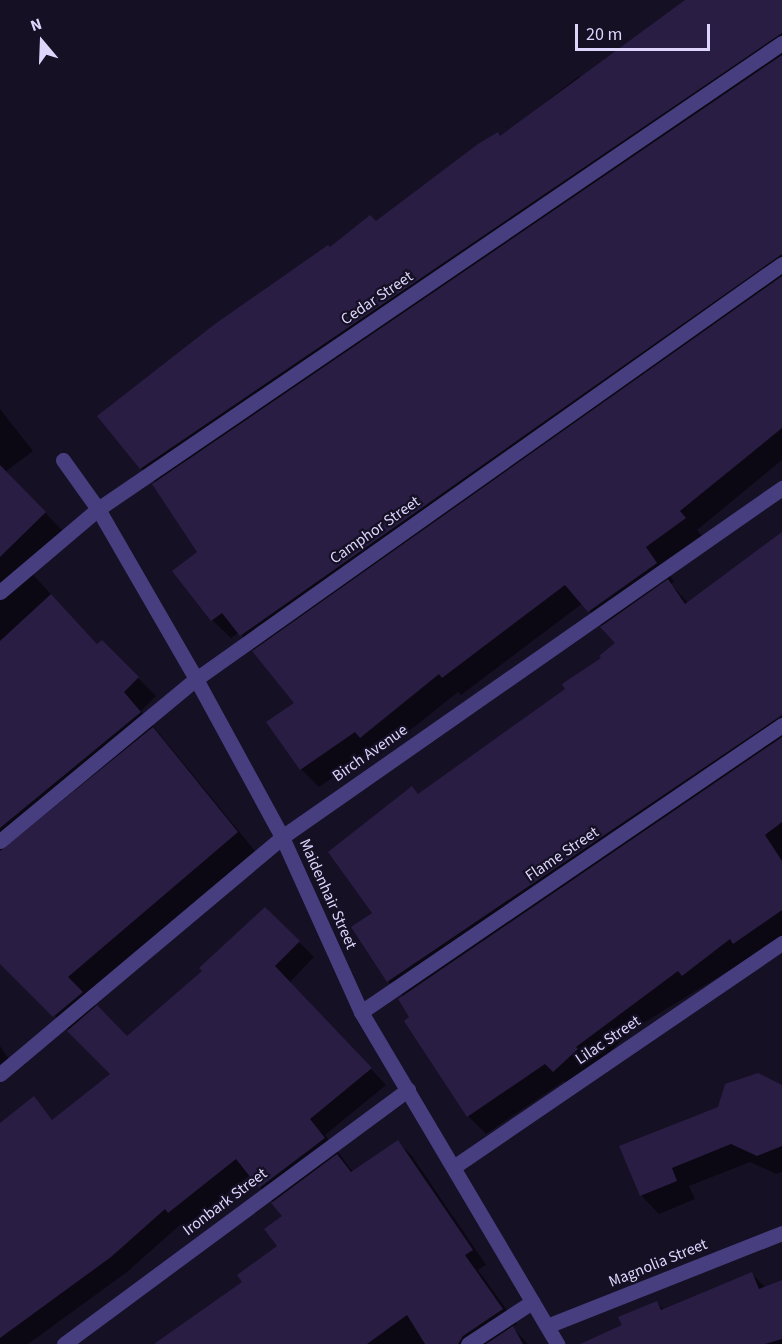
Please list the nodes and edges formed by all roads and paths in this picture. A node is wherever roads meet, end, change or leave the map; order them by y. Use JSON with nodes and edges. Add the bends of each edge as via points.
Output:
{"nodes":[{"id":1,"x":782,"y":43,"type":"edge"},
{"id":2,"x":782,"y":264,"type":"edge"},
{"id":3,"x":63,"y":460,"type":"dead end"},
{"id":4,"x":782,"y":488,"type":"edge"},
{"id":5,"x":98,"y":509,"type":"junction"},
{"id":6,"x":0,"y":592,"type":"edge"},
{"id":7,"x":196,"y":679,"type":"junction"},
{"id":8,"x":782,"y":725,"type":"edge"},
{"id":9,"x":282,"y":837,"type":"junction"},
{"id":10,"x":0,"y":841,"type":"edge"},
{"id":11,"x":782,"y":943,"type":"edge"},
{"id":12,"x":361,"y":1012,"type":"junction"},
{"id":13,"x":0,"y":1074,"type":"edge"},
{"id":14,"x":408,"y":1089,"type":"junction"},
{"id":15,"x":455,"y":1166,"type":"junction"},
{"id":16,"x":782,"y":1233,"type":"edge"},
{"id":17,"x":532,"y":1302,"type":"junction"},
{"id":18,"x":547,"y":1326,"type":"junction"},
{"id":19,"x":64,"y":1344,"type":"edge"},
{"id":20,"x":468,"y":1344,"type":"edge"},
{"id":21,"x":557,"y":1344,"type":"edge"}],
"edges":[{"from":1,"to":5,"type":"street","name":"Cedar Street"},
{"from":2,"to":7,"type":"street","name":"Camphor Street"},
{"from":3,"to":5,"type":"street","name":"Maidenhair Street"},
{"from":4,"to":9,"type":"street","name":"Birch Avenue"},
{"from":5,"to":6,"type":"street","name":"Cedar Street"},
{"from":5,"to":7,"type":"street","name":"Maidenhair Street"},
{"from":7,"to":9,"type":"street","name":"Maidenhair Street"},
{"from":7,"to":10,"type":"street","name":"Camphor Street"},
{"from":8,"to":12,"type":"street","name":"Flame Street"},
{"from":9,"to":12,"type":"street","name":"Maidenhair Street"},
{"from":9,"to":13,"type":"street","name":"Birch Avenue"},
{"from":11,"to":15,"type":"street","name":"Lilac Street"},
{"from":12,"to":14,"type":"street","name":"Maidenhair Street"},
{"from":14,"to":15,"type":"street","name":"Maidenhair Street"},
{"from":14,"to":19,"type":"street","name":"Ironbark Street"},
{"from":15,"to":17,"type":"street","name":"Maidenhair Street"},
{"from":16,"to":18,"type":"street","name":"Magnolia Street"},
{"from":17,"to":18,"type":"street","name":"Maidenhair Street"},
{"from":17,"to":20,"type":"street"},
{"from":18,"to":21,"type":"street","name":"Maidenhair Street"}]}
